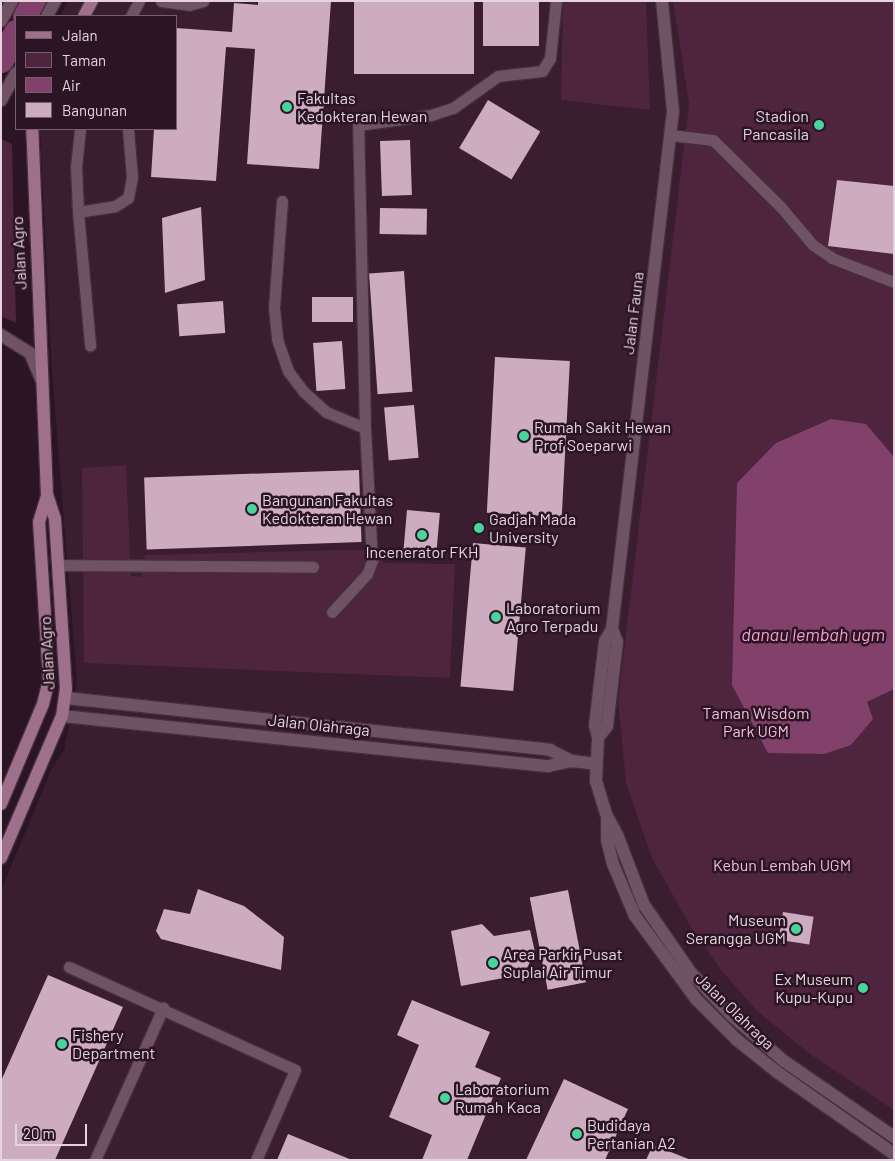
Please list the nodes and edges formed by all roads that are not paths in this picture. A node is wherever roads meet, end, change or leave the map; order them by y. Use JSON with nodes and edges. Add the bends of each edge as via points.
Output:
{"nodes":[{"id":1,"x":12,"y":1,"type":"edge"},
{"id":2,"x":55,"y":1,"type":"edge"},
{"id":3,"x":92,"y":1,"type":"edge"},
{"id":4,"x":139,"y":1,"type":"edge"},
{"id":5,"x":161,"y":1,"type":"edge"},
{"id":6,"x":203,"y":1,"type":"edge"},
{"id":7,"x":556,"y":1,"type":"edge"},
{"id":8,"x":662,"y":1,"type":"edge"},
{"id":9,"x":48,"y":15,"type":"edge"},
{"id":10,"x":85,"y":15,"type":"edge"},
{"id":11,"x":132,"y":15,"type":"edge"},
{"id":12,"x":1,"y":21,"type":"edge"},
{"id":13,"x":15,"y":75,"type":"edge"},
{"id":14,"x":1,"y":100,"type":"edge"},
{"id":15,"x":32,"y":130,"type":"edge"},
{"id":16,"x":80,"y":130,"type":"edge"},
{"id":17,"x":128,"y":130,"type":"edge"},
{"id":18,"x":670,"y":135,"type":"junction"},
{"id":19,"x":282,"y":201,"type":"dead end"},
{"id":20,"x":78,"y":212,"type":"junction"},
{"id":21,"x":894,"y":282,"type":"edge"},
{"id":22,"x":1,"y":335,"type":"edge"},
{"id":23,"x":90,"y":345,"type":"dead end"},
{"id":24,"x":41,"y":379,"type":"junction"},
{"id":25,"x":364,"y":428,"type":"junction"},
{"id":26,"x":47,"y":496,"type":"junction"},
{"id":27,"x":58,"y":565,"type":"junction"},
{"id":28,"x":313,"y":567,"type":"dead end"},
{"id":29,"x":332,"y":612,"type":"dead end"},
{"id":30,"x":66,"y":698,"type":"junction"},
{"id":31,"x":43,"y":704,"type":"junction"},
{"id":32,"x":62,"y":716,"type":"junction"},
{"id":33,"x":572,"y":761,"type":"junction"},
{"id":34,"x":595,"y":764,"type":"junction"},
{"id":35,"x":1,"y":804,"type":"edge"},
{"id":36,"x":607,"y":816,"type":"junction"},
{"id":37,"x":1,"y":858,"type":"edge"},
{"id":38,"x":69,"y":967,"type":"dead end"},
{"id":39,"x":163,"y":1008,"type":"junction"},
{"id":40,"x":894,"y":1137,"type":"edge"},
{"id":41,"x":894,"y":1154,"type":"edge"},
{"id":42,"x":95,"y":1160,"type":"edge"},
{"id":43,"x":256,"y":1160,"type":"edge"}],
"edges":[{"from":1,"to":12,"type":"street"},
{"from":2,"to":9,"type":"street"},
{"from":3,"to":10,"type":"main road"},
{"from":4,"to":11,"type":"lane"},
{"from":5,"to":6,"type":"lane","via":[[190,5]]},
{"from":7,"to":25,"type":"lane","via":[[550,58],[542,71],[498,76],[453,108],[431,115],[358,125]]},
{"from":8,"to":18,"type":"street","name":"Jalan Fauna","via":[[673,96]]},
{"from":13,"to":14,"type":"street"},
{"from":15,"to":24,"type":"main road","name":"Jalan Agro"},
{"from":16,"to":20,"type":"lane","via":[[76,166]]},
{"from":17,"to":20,"type":"lane","via":[[132,177],[128,198],[114,206]]},
{"from":18,"to":21,"type":"lane","via":[[713,140],[780,206],[813,245],[832,258]]},
{"from":18,"to":34,"type":"street","name":"Jalan Fauna","via":[[612,629],[617,642],[613,678],[607,726],[598,738]]},
{"from":19,"to":25,"type":"lane","via":[[274,308],[278,339],[288,371],[304,392],[326,412]]},
{"from":20,"to":23,"type":"lane"},
{"from":22,"to":24,"type":"street","via":[[30,353]]},
{"from":24,"to":26,"type":"main road","name":"Jalan Agro"},
{"from":25,"to":29,"type":"lane","via":[[372,561],[367,574]]},
{"from":26,"to":27,"type":"main road","name":"Jalan Agro","via":[[55,519]]},
{"from":26,"to":31,"type":"main road","name":"Jalan Agro","via":[[39,522],[48,670]]},
{"from":27,"to":28,"type":"lane"},
{"from":27,"to":30,"type":"main road","name":"Jalan Agro"},
{"from":30,"to":31,"type":"main road"},
{"from":30,"to":32,"type":"main road","name":"Jalan Agro"},
{"from":30,"to":33,"type":"street","name":"Jalan Olahraga","via":[[550,750]]},
{"from":31,"to":32,"type":"main road"},
{"from":31,"to":35,"type":"main road","name":"Jalan Agro"},
{"from":32,"to":33,"type":"street","name":"Jalan Olahraga","via":[[548,766]]},
{"from":32,"to":37,"type":"main road","name":"Jalan Agro"},
{"from":33,"to":34,"type":"street","name":"Jalan Olahraga"},
{"from":34,"to":36,"type":"street","name":"Jalan Olahraga","via":[[596,781]]},
{"from":36,"to":40,"type":"street","name":"Jalan Olahraga","via":[[650,916],[706,990],[784,1060]]},
{"from":36,"to":41,"type":"street","name":"Jalan Olahraga","via":[[610,853],[629,904],[651,942],[696,999],[777,1072]]},
{"from":38,"to":39,"type":"lane"},
{"from":39,"to":42,"type":"lane"},
{"from":39,"to":43,"type":"lane","via":[[295,1070]]}]}
